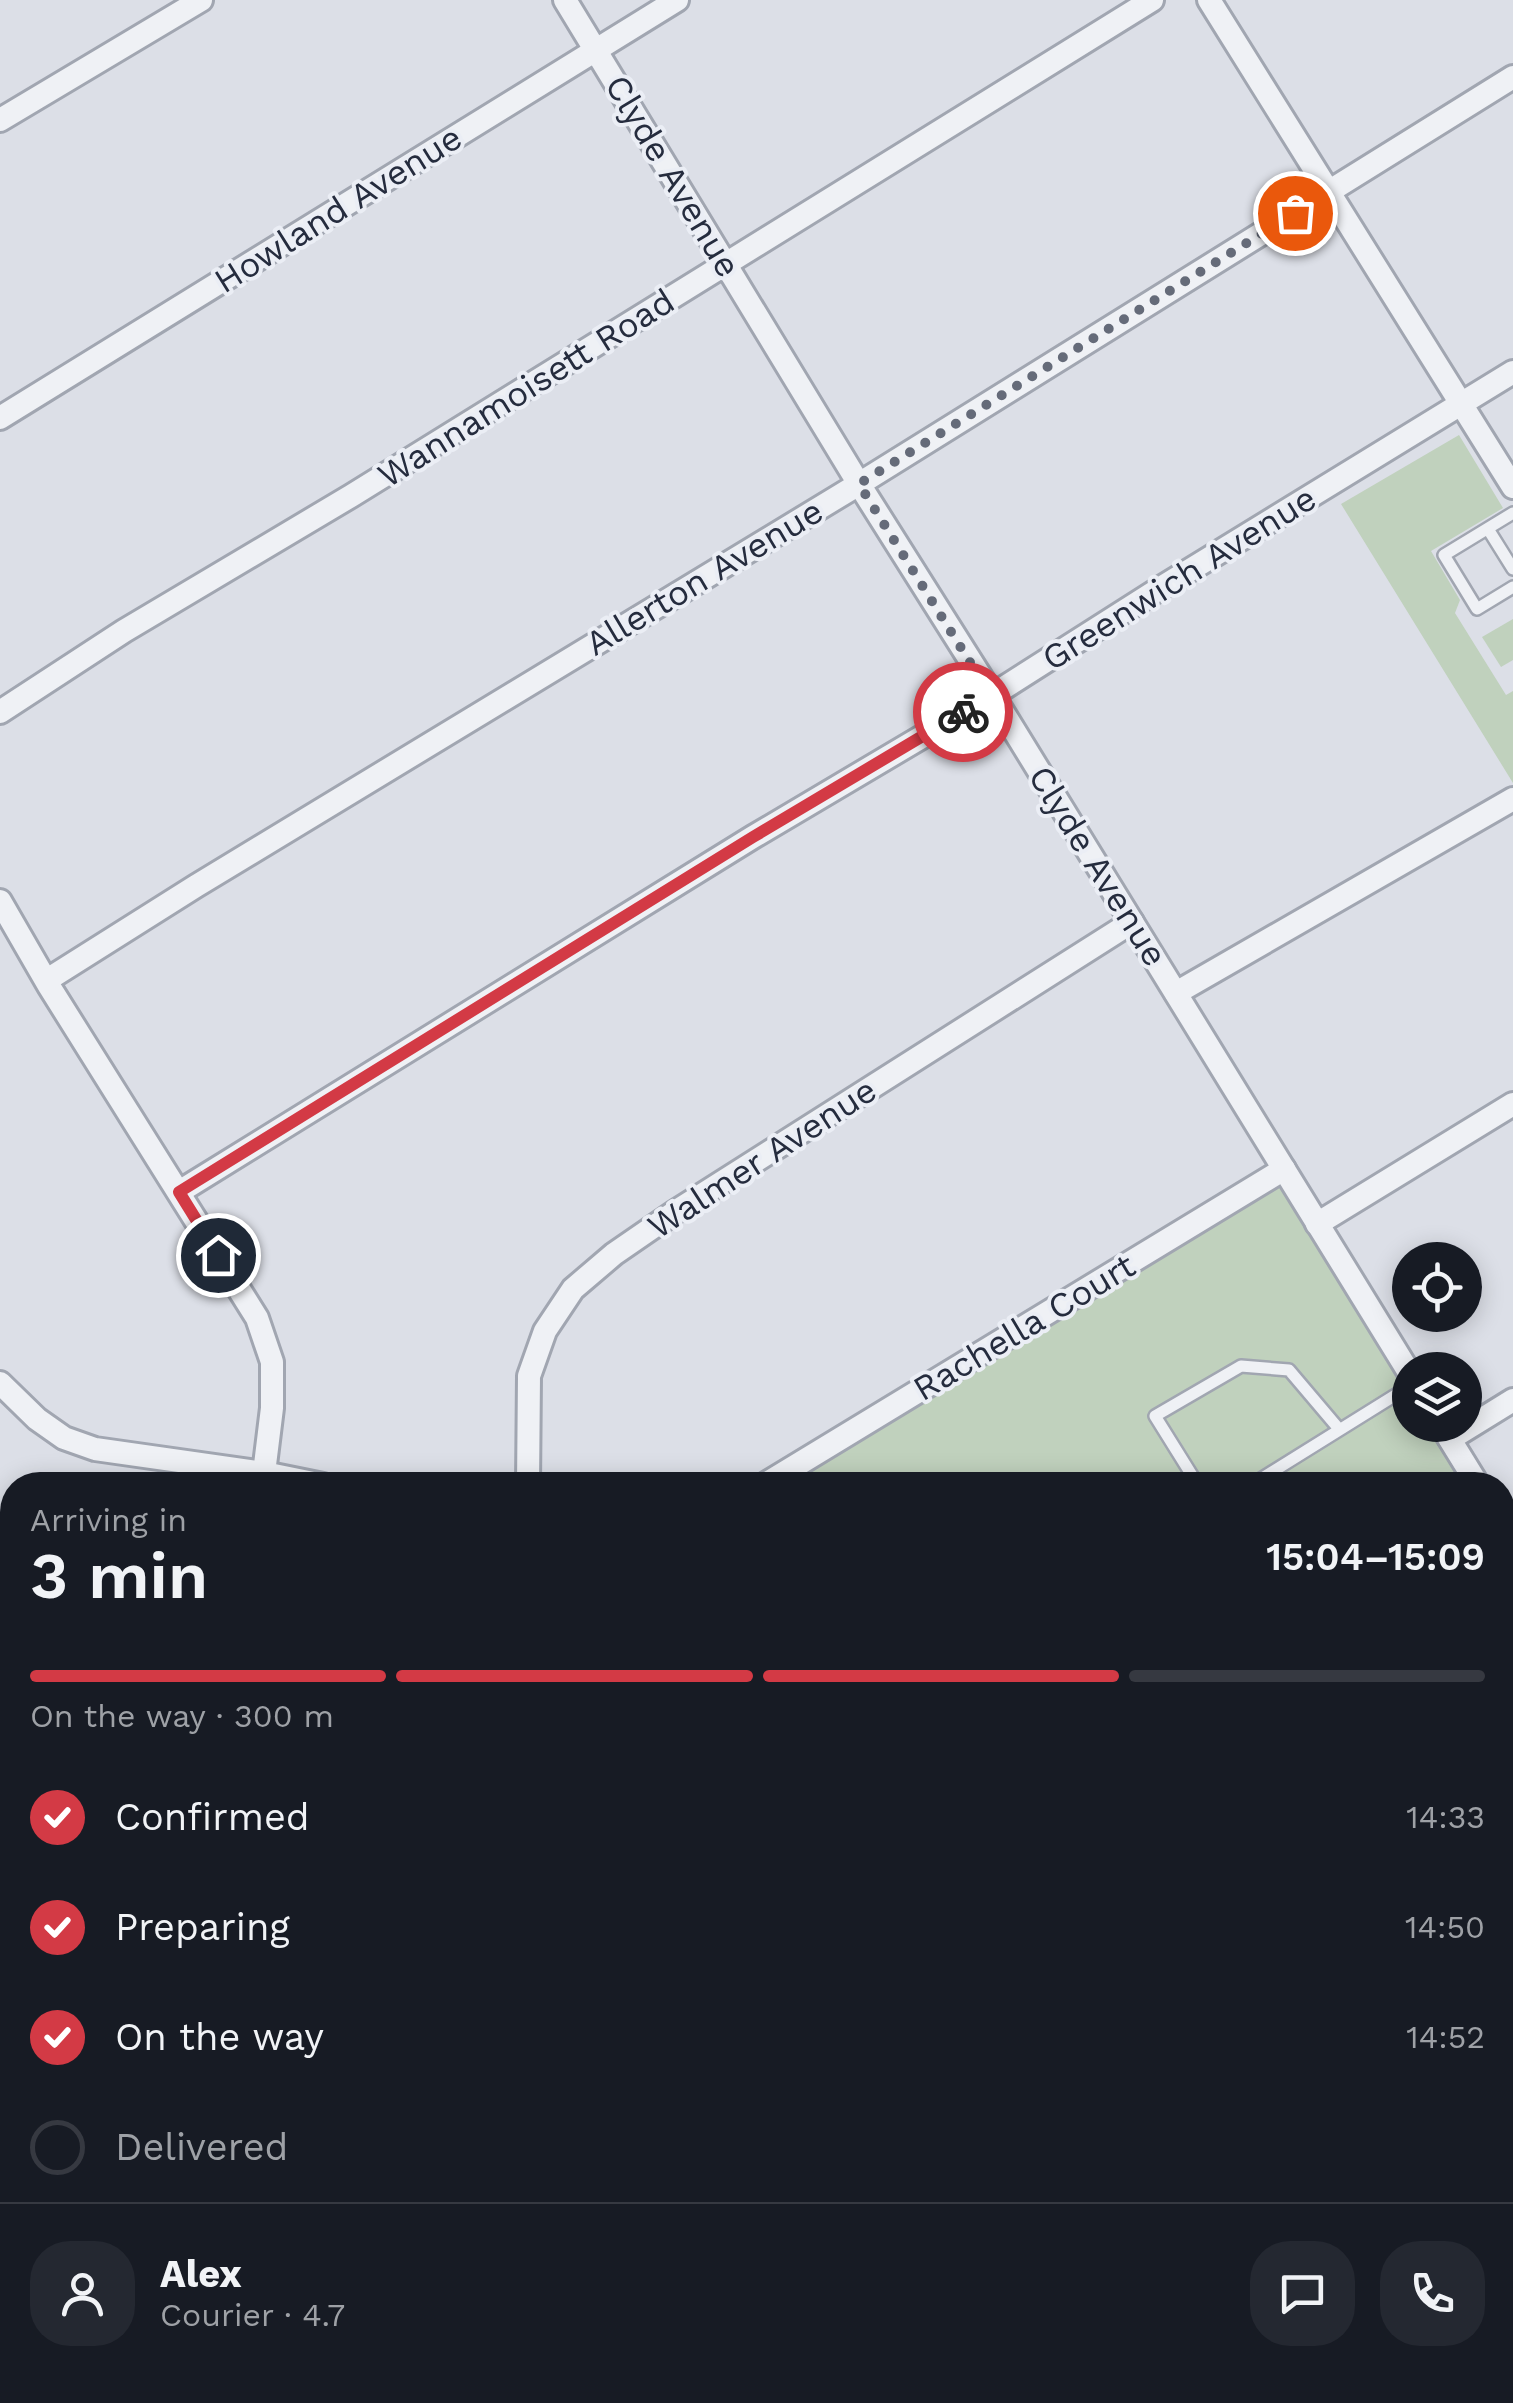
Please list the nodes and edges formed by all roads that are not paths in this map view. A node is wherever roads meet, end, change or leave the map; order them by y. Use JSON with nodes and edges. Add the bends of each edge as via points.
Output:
{"nodes":[{"id":1,"x":200,"y":0,"type":"edge"},
{"id":2,"x":566,"y":0,"type":"edge"},
{"id":3,"x":676,"y":0,"type":"edge"},
{"id":4,"x":1152,"y":0,"type":"edge"},
{"id":5,"x":1209,"y":0,"type":"edge"},
{"id":6,"x":597,"y":50,"type":"junction"},
{"id":7,"x":1513,"y":77,"type":"edge"},
{"id":8,"x":0,"y":120,"type":"edge"},
{"id":9,"x":1328,"y":192,"type":"junction"},
{"id":10,"x":726,"y":265,"type":"junction"},
{"id":11,"x":1513,"y":372,"type":"edge"},
{"id":12,"x":1462,"y":403,"type":"junction"},
{"id":13,"x":0,"y":418,"type":"edge"},
{"id":14,"x":859,"y":484,"type":"junction"},
{"id":15,"x":1513,"y":486,"type":"edge"},
{"id":16,"x":1513,"y":513,"type":"edge"},
{"id":17,"x":1488,"y":529,"type":"junction"},
{"id":18,"x":1513,"y":570,"type":"edge"},
{"id":19,"x":1513,"y":588,"type":"edge"},
{"id":20,"x":991,"y":696,"type":"junction"},
{"id":21,"x":0,"y":712,"type":"edge"},
{"id":22,"x":1513,"y":799,"type":"edge"},
{"id":23,"x":0,"y":902,"type":"edge"},
{"id":24,"x":1132,"y":922,"type":"junction"},
{"id":25,"x":47,"y":980,"type":"junction"},
{"id":26,"x":1176,"y":993,"type":"junction"},
{"id":27,"x":1513,"y":1104,"type":"edge"},
{"id":28,"x":1284,"y":1169,"type":"junction"},
{"id":29,"x":179,"y":1192,"type":"junction"},
{"id":30,"x":1318,"y":1224,"type":"junction"},
{"id":31,"x":1397,"y":1352,"type":"edge"},
{"id":32,"x":0,"y":1383,"type":"edge"},
{"id":33,"x":1392,"y":1397,"type":"edge"},
{"id":34,"x":1513,"y":1400,"type":"edge"},
{"id":35,"x":1482,"y":1415,"type":"edge"},
{"id":36,"x":1339,"y":1428,"type":"junction"},
{"id":37,"x":1452,"y":1442,"type":"edge"},
{"id":38,"x":257,"y":1472,"type":"edge"},
{"id":39,"x":264,"y":1472,"type":"edge"},
{"id":40,"x":528,"y":1472,"type":"edge"},
{"id":41,"x":785,"y":1472,"type":"edge"},
{"id":42,"x":1190,"y":1472,"type":"edge"},
{"id":43,"x":1271,"y":1472,"type":"edge"},
{"id":44,"x":1470,"y":1472,"type":"edge"}],
"edges":[{"from":1,"to":8,"type":"street"},
{"from":2,"to":6,"type":"street","name":"Clyde Avenue"},
{"from":3,"to":6,"type":"street","name":"Howland Avenue"},
{"from":4,"to":10,"type":"street","name":"Wannamoisett Road"},
{"from":5,"to":9,"type":"street"},
{"from":6,"to":10,"type":"street","name":"Clyde Avenue"},
{"from":6,"to":13,"type":"street","name":"Howland Avenue"},
{"from":7,"to":9,"type":"street","name":"Allerton Avenue"},
{"from":9,"to":12,"type":"street"},
{"from":9,"to":14,"type":"street","name":"Allerton Avenue"},
{"from":10,"to":14,"type":"street","name":"Clyde Avenue"},
{"from":10,"to":21,"type":"street","name":"Wannamoisett Road"},
{"from":11,"to":12,"type":"street","name":"Greenwich Avenue"},
{"from":12,"to":15,"type":"street"},
{"from":12,"to":20,"type":"street","name":"Greenwich Avenue"},
{"from":14,"to":20,"type":"street","name":"Clyde Avenue"},
{"from":14,"to":25,"type":"street","name":"Allerton Avenue"},
{"from":16,"to":17,"type":"lane"},
{"from":17,"to":18,"type":"lane"},
{"from":17,"to":19,"type":"lane","via":[[1444,554],[1477,609]]},
{"from":20,"to":24,"type":"street","name":"Clyde Avenue"},
{"from":20,"to":29,"type":"street","name":"Greenwich Avenue"},
{"from":22,"to":26,"type":"street"},
{"from":23,"to":25,"type":"street"},
{"from":24,"to":26,"type":"street","name":"Clyde Avenue"},
{"from":24,"to":40,"type":"street","name":"Walmer Avenue","via":[[675,1212],[573,1289],[545,1331],[530,1376]]},
{"from":25,"to":29,"type":"street"},
{"from":26,"to":28,"type":"street","name":"Clyde Avenue"},
{"from":27,"to":30,"type":"street"},
{"from":28,"to":30,"type":"street","name":"Clyde Avenue"},
{"from":28,"to":41,"type":"street","name":"Rachella Court"},
{"from":29,"to":39,"type":"street","via":[[257,1318],[272,1362]]},
{"from":30,"to":31,"type":"street","name":"Clyde Avenue"},
{"from":32,"to":38,"type":"street","via":[[64,1438],[96,1449]]},
{"from":33,"to":36,"type":"lane"},
{"from":34,"to":35,"type":"street"},
{"from":36,"to":42,"type":"lane","via":[[1289,1370],[1242,1366],[1156,1416]]},
{"from":36,"to":43,"type":"lane"},
{"from":37,"to":44,"type":"street"}]}
